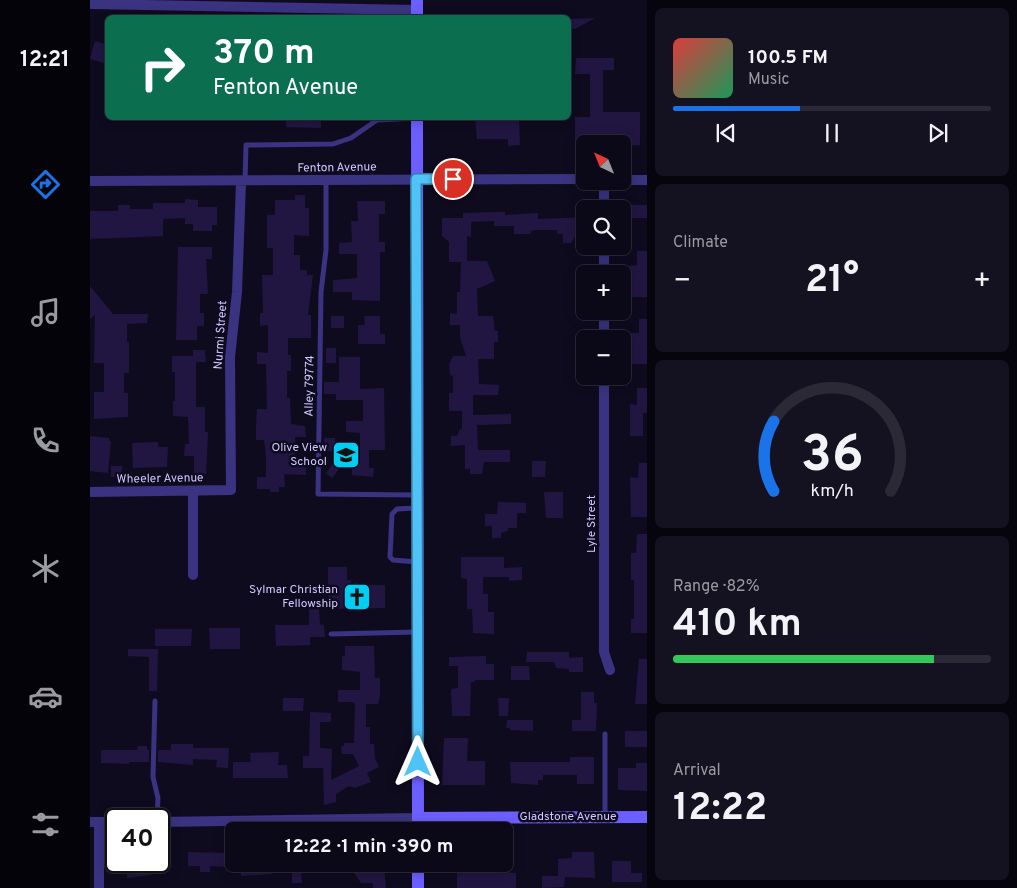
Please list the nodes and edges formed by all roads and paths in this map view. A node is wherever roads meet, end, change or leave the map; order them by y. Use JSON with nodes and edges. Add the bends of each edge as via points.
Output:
{"nodes":[{"id":1,"x":90,"y":4,"type":"edge"},
{"id":2,"x":241,"y":4,"type":"edge"},
{"id":3,"x":323,"y":4,"type":"edge"},
{"id":4,"x":417,"y":9,"type":"edge"},
{"id":5,"x":377,"y":120,"type":"edge"},
{"id":6,"x":417,"y":120,"type":"edge"},
{"id":7,"x":416,"y":179,"type":"junction"},
{"id":8,"x":326,"y":180,"type":"junction"},
{"id":9,"x":576,"y":180,"type":"edge"},
{"id":10,"x":631,"y":180,"type":"edge"},
{"id":11,"x":647,"y":180,"type":"edge"},
{"id":12,"x":90,"y":181,"type":"edge"},
{"id":13,"x":243,"y":182,"type":"junction"},
{"id":14,"x":604,"y":385,"type":"edge"},
{"id":15,"x":231,"y":490,"type":"joint"},
{"id":16,"x":193,"y":491,"type":"junction"},
{"id":17,"x":90,"y":492,"type":"edge"},
{"id":18,"x":417,"y":501,"type":"junction"},
{"id":19,"x":417,"y":562,"type":"junction"},
{"id":20,"x":193,"y":575,"type":"dead end"},
{"id":21,"x":417,"y":632,"type":"junction"},
{"id":22,"x":331,"y":634,"type":"dead end"},
{"id":23,"x":610,"y":670,"type":"dead end"},
{"id":24,"x":155,"y":701,"type":"dead end"},
{"id":25,"x":605,"y":734,"type":"dead end"},
{"id":26,"x":158,"y":808,"type":"edge"},
{"id":27,"x":605,"y":817,"type":"junction"},
{"id":28,"x":647,"y":817,"type":"edge"},
{"id":29,"x":418,"y":818,"type":"junction"},
{"id":30,"x":170,"y":820,"type":"edge"},
{"id":31,"x":94,"y":822,"type":"edge"},
{"id":32,"x":418,"y":822,"type":"edge"},
{"id":33,"x":418,"y":872,"type":"edge"},
{"id":34,"x":99,"y":888,"type":"edge"},
{"id":35,"x":418,"y":888,"type":"edge"}],
"edges":[{"from":1,"to":2,"type":"street"},
{"from":2,"to":3,"type":"street"},
{"from":3,"to":4,"type":"street"},
{"from":5,"to":13,"type":"lane","via":[[351,138],[333,144],[246,145]]},
{"from":6,"to":7,"type":"street"},
{"from":7,"to":8,"type":"street","name":"Fenton Avenue"},
{"from":7,"to":9,"type":"street","name":"Fenton Avenue"},
{"from":7,"to":18,"type":"street"},
{"from":8,"to":13,"type":"street","name":"Fenton Avenue"},
{"from":8,"to":18,"type":"lane","name":"Alley 79774","via":[[318,494]]},
{"from":10,"to":11,"type":"street"},
{"from":12,"to":13,"type":"street","name":"Fenton Avenue"},
{"from":13,"to":15,"type":"street","name":"Nurmi Street","via":[[230,357]]},
{"from":14,"to":23,"type":"street","name":"Lyle Street","via":[[604,652]]},
{"from":15,"to":16,"type":"street","name":"Wheeler Avenue"},
{"from":16,"to":17,"type":"street","name":"Wheeler Avenue"},
{"from":16,"to":20,"type":"street"},
{"from":18,"to":19,"type":"street"},
{"from":18,"to":19,"type":"lane","via":[[397,508],[392,514],[390,557]]},
{"from":19,"to":21,"type":"street"},
{"from":21,"to":22,"type":"lane"},
{"from":21,"to":29,"type":"street"},
{"from":24,"to":26,"type":"lane","via":[[153,778]]},
{"from":25,"to":27,"type":"lane"},
{"from":27,"to":28,"type":"street","name":"Gladstone Avenue"},
{"from":27,"to":29,"type":"street","name":"Gladstone Avenue"},
{"from":29,"to":30,"type":"street","name":"Gladstone Avenue"},
{"from":29,"to":32,"type":"street"},
{"from":31,"to":34,"type":"street"},
{"from":33,"to":35,"type":"street"}]}
